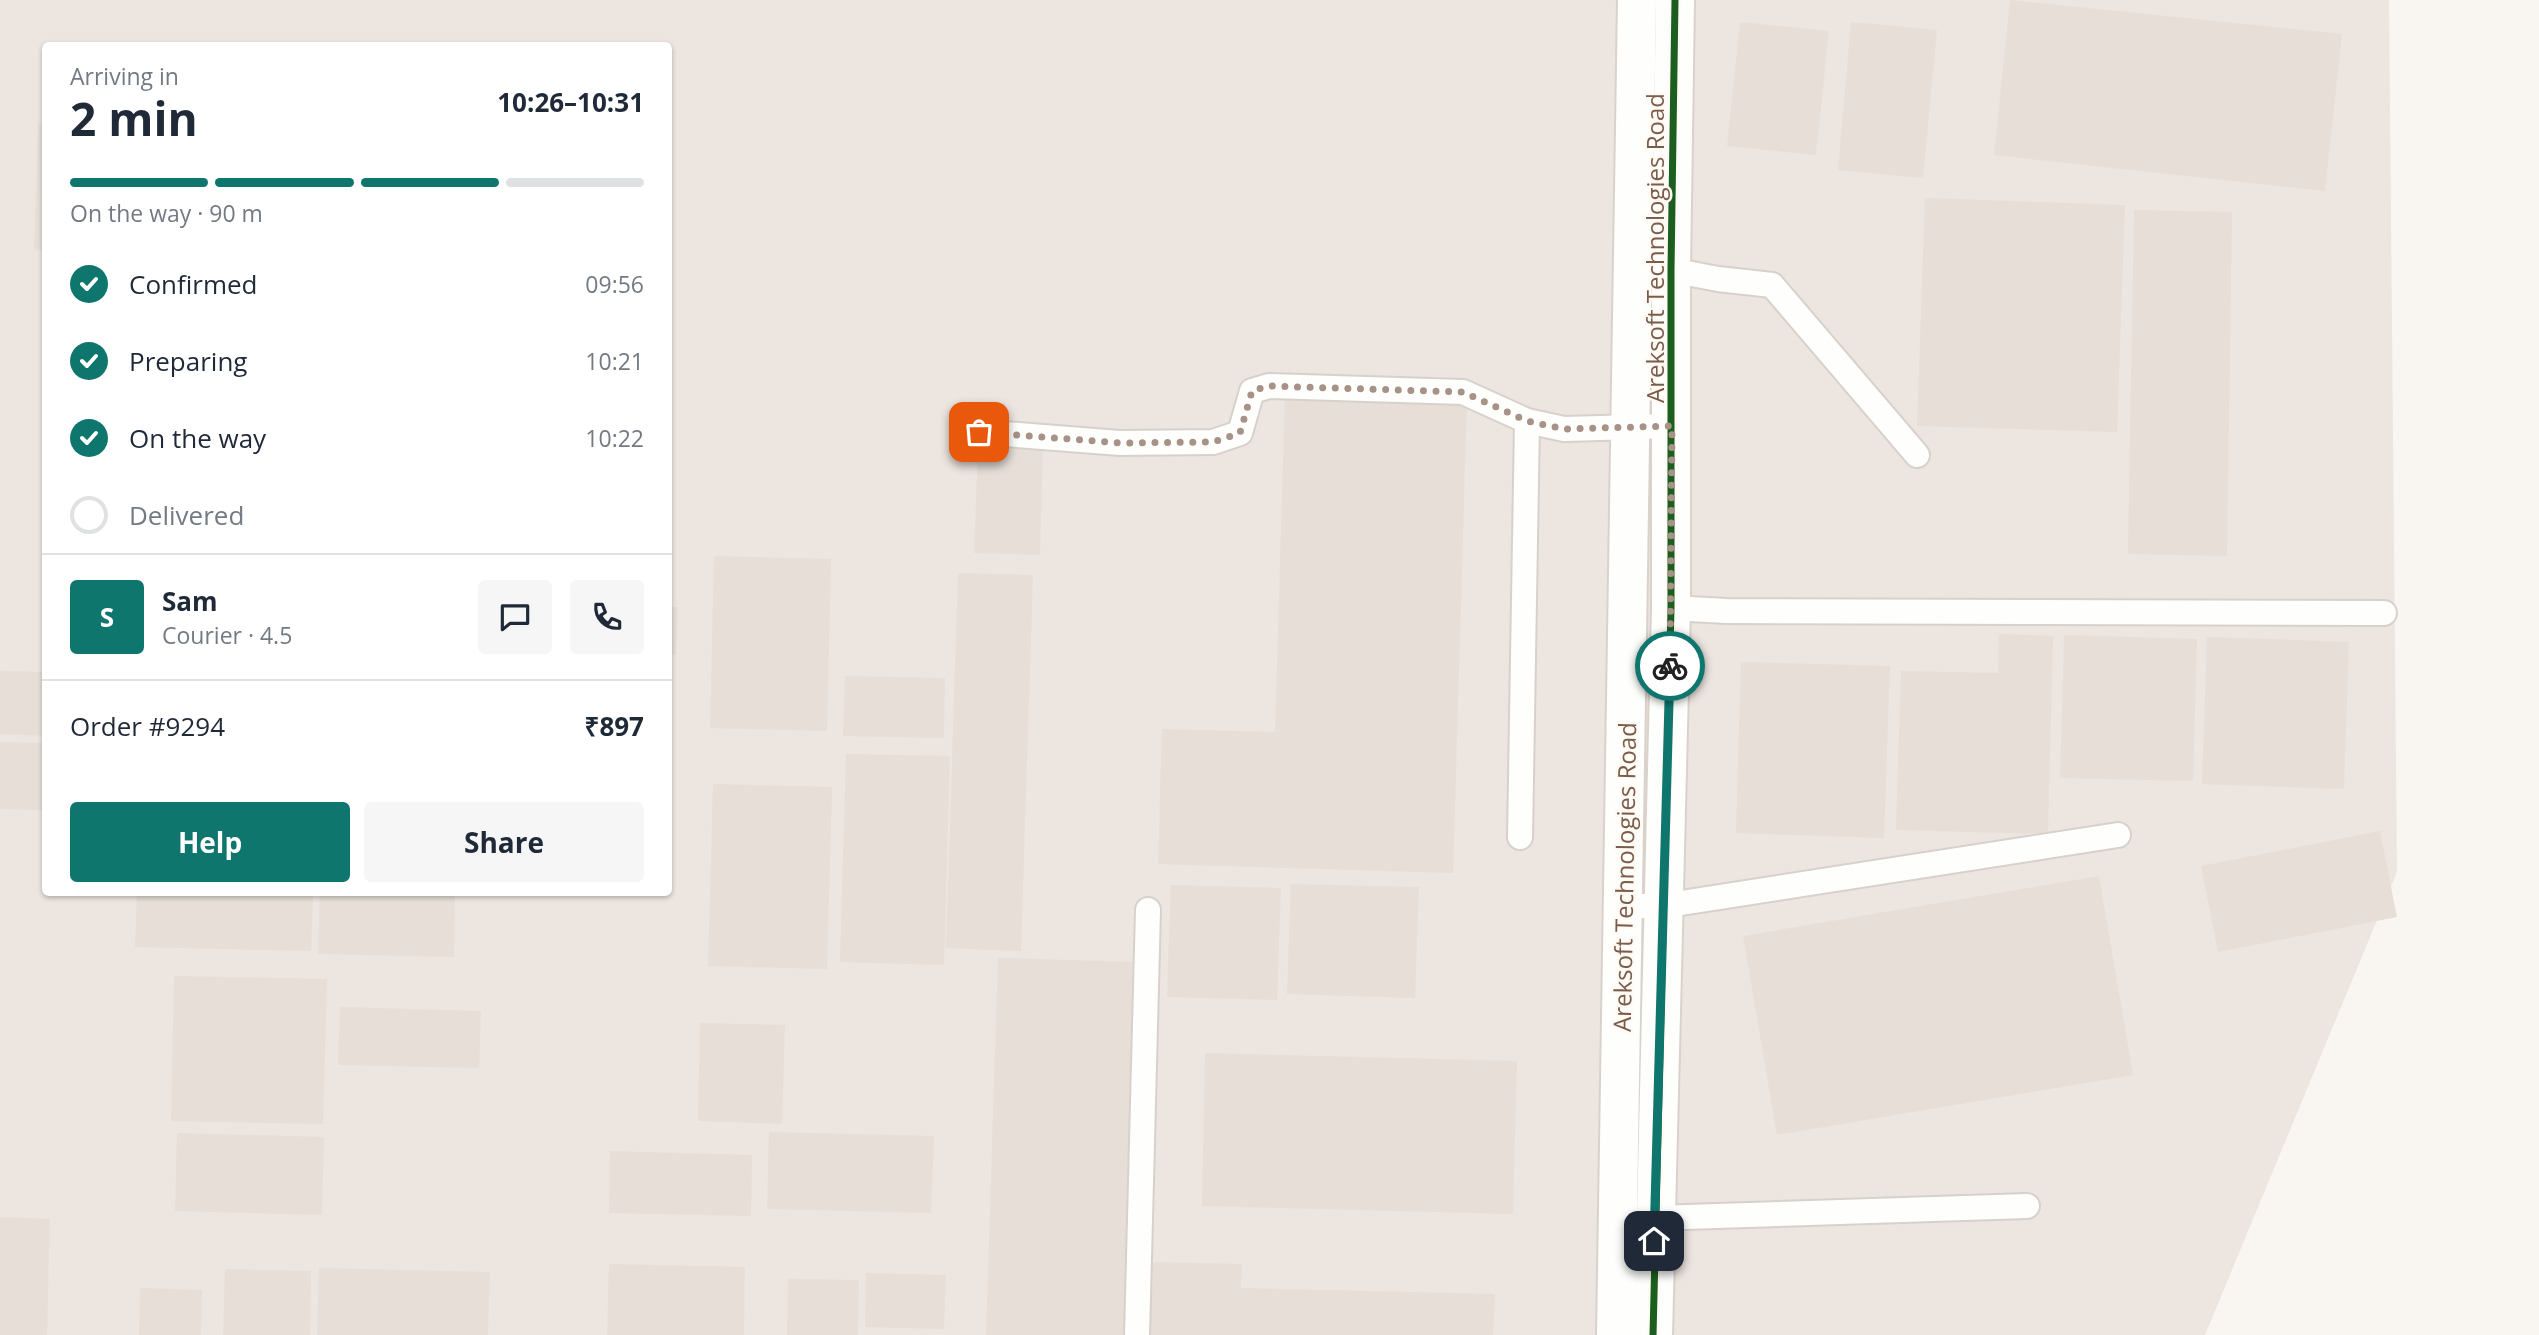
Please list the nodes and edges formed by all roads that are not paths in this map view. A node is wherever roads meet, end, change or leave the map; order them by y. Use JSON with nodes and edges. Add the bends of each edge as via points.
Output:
{"nodes":[{"id":1,"x":1637,"y":0,"type":"edge"},
{"id":2,"x":1675,"y":0,"type":"edge"},
{"id":3,"x":1671,"y":270,"type":"junction"},
{"id":4,"x":1632,"y":272,"type":"junction"},
{"id":5,"x":1527,"y":421,"type":"junction"},
{"id":6,"x":1672,"y":426,"type":"junction"},
{"id":7,"x":1630,"y":427,"type":"junction"},
{"id":8,"x":979,"y":432,"type":"dead end"},
{"id":9,"x":1917,"y":455,"type":"dead end"},
{"id":10,"x":1671,"y":608,"type":"junction"},
{"id":11,"x":2384,"y":613,"type":"dead end"},
{"id":12,"x":2118,"y":835,"type":"dead end"},
{"id":13,"x":1520,"y":837,"type":"dead end"},
{"id":14,"x":1624,"y":906,"type":"junction"},
{"id":15,"x":1662,"y":906,"type":"junction"},
{"id":16,"x":1148,"y":910,"type":"dead end"},
{"id":17,"x":2027,"y":1206,"type":"dead end"},
{"id":18,"x":1654,"y":1218,"type":"junction"},
{"id":19,"x":1137,"y":1335,"type":"edge"},
{"id":20,"x":1616,"y":1335,"type":"edge"},
{"id":21,"x":1653,"y":1335,"type":"edge"}],
"edges":[{"from":1,"to":4,"type":"street","name":"Areksoft Technologies Road"},
{"from":2,"to":3,"type":"street","name":"Areksoft Technologies Road"},
{"from":3,"to":4,"type":"lane"},
{"from":3,"to":6,"type":"street","name":"Areksoft Technologies Road"},
{"from":3,"to":9,"type":"lane","via":[[1772,285]]},
{"from":4,"to":7,"type":"street","name":"Areksoft Technologies Road"},
{"from":5,"to":7,"type":"lane","via":[[1564,429]]},
{"from":5,"to":8,"type":"lane","via":[[1463,392],[1269,386],[1252,391],[1240,433],[1213,442],[1120,443]]},
{"from":5,"to":13,"type":"lane"},
{"from":6,"to":7,"type":"lane"},
{"from":6,"to":10,"type":"street","name":"Areksoft Technologies Road"},
{"from":7,"to":14,"type":"street","name":"Areksoft Technologies Road"},
{"from":10,"to":11,"type":"lane"},
{"from":10,"to":15,"type":"street","name":"Areksoft Technologies Road"},
{"from":12,"to":15,"type":"lane"},
{"from":14,"to":15,"type":"lane"},
{"from":14,"to":20,"type":"street","name":"Areksoft Technologies Road"},
{"from":15,"to":18,"type":"street","name":"Areksoft Technologies Road"},
{"from":16,"to":19,"type":"lane"},
{"from":17,"to":18,"type":"lane"},
{"from":18,"to":21,"type":"street","name":"Areksoft Technologies Road"}]}
